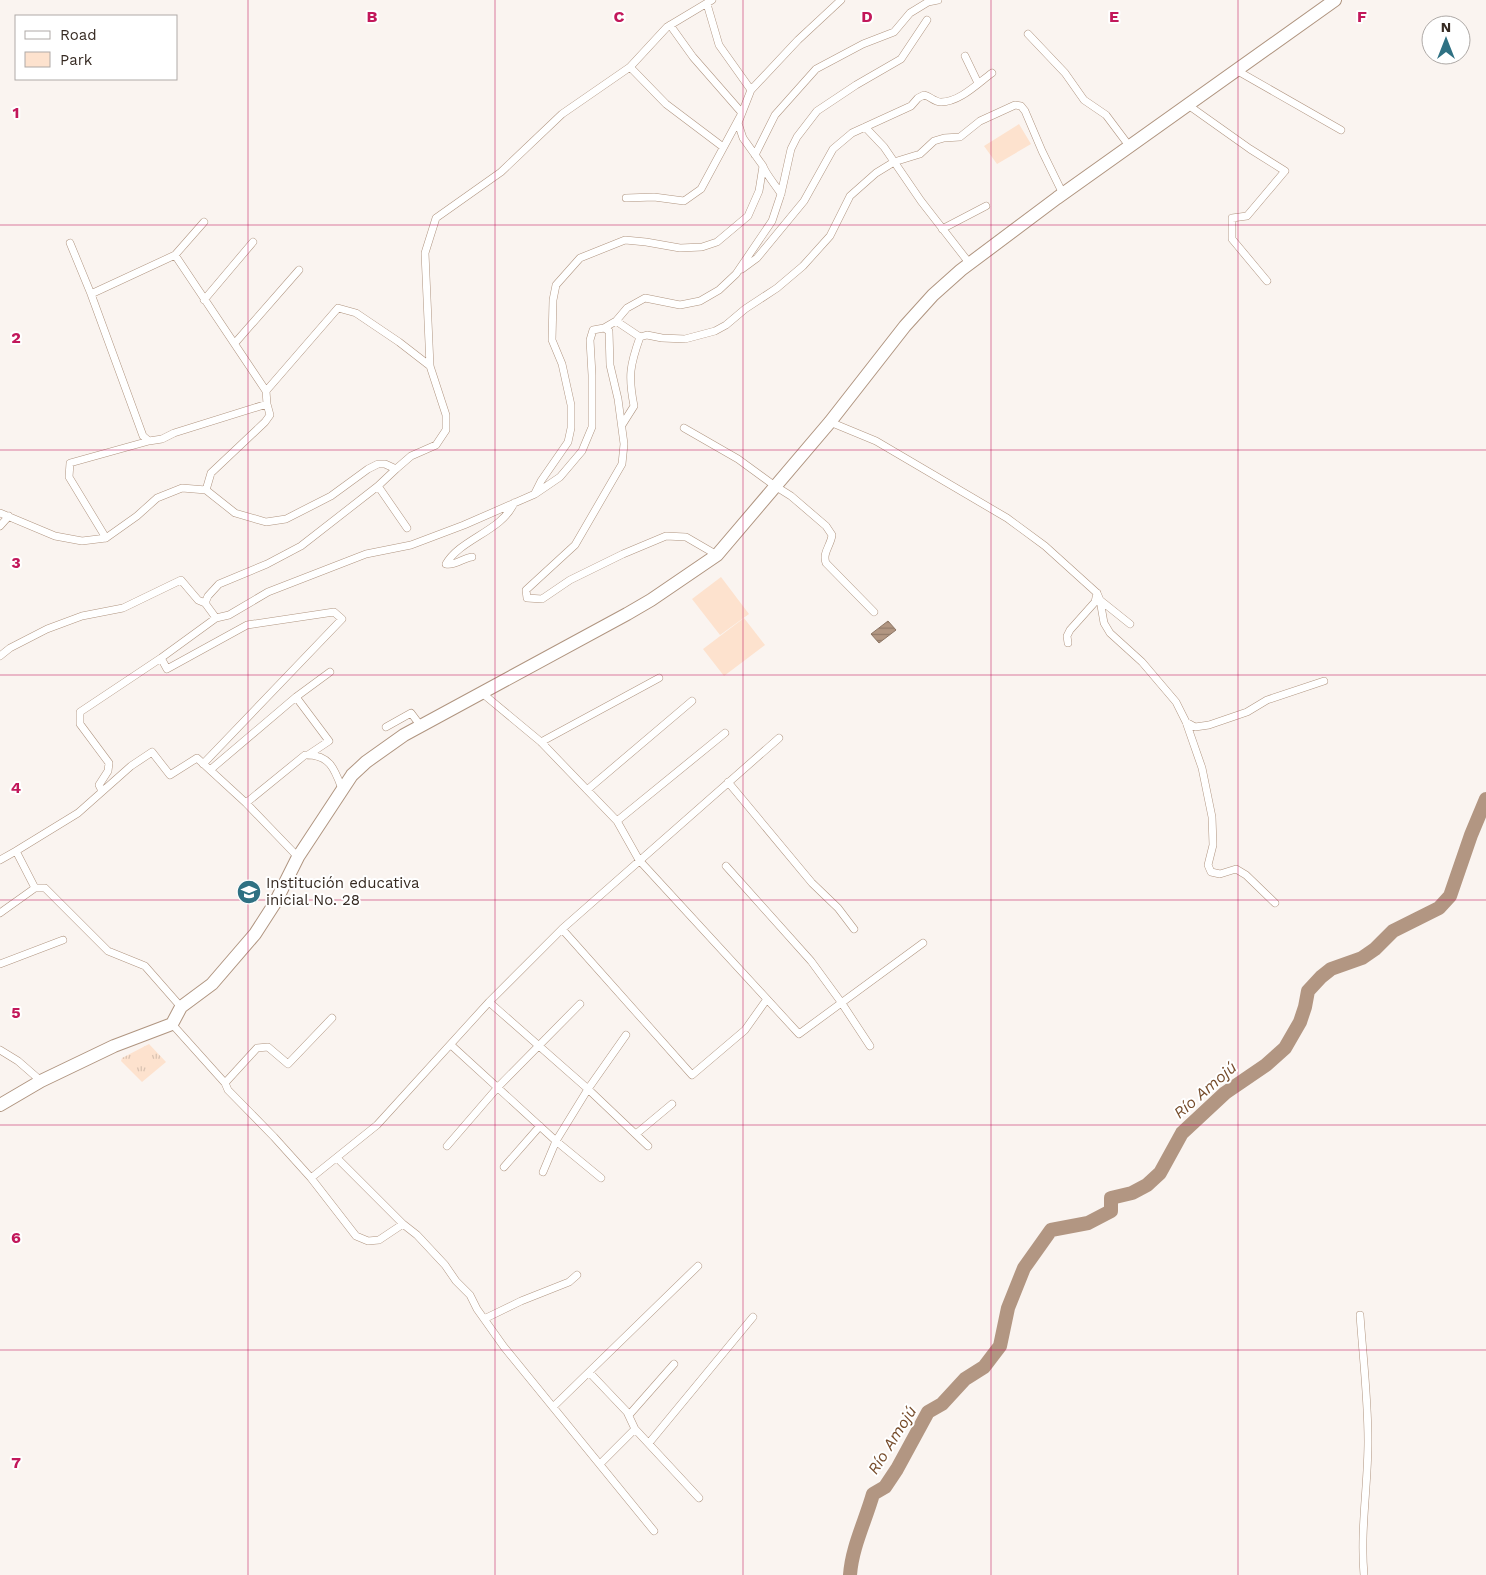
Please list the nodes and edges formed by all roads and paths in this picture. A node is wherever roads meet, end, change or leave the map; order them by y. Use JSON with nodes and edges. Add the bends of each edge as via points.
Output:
{"nodes":[{"id":1,"x":841,"y":0,"type":"edge"},
{"id":2,"x":938,"y":0,"type":"edge"},
{"id":3,"x":1335,"y":0,"type":"edge"},
{"id":4,"x":709,"y":2,"type":"edge"},
{"id":5,"x":926,"y":20,"type":"dead end"},
{"id":6,"x":670,"y":25,"type":"junction"},
{"id":7,"x":1028,"y":34,"type":"dead end"},
{"id":8,"x":965,"y":56,"type":"dead end"},
{"id":9,"x":630,"y":67,"type":"junction"},
{"id":10,"x":1235,"y":70,"type":"junction"},
{"id":11,"x":992,"y":72,"type":"dead end"},
{"id":12,"x":978,"y":83,"type":"junction"},
{"id":13,"x":751,"y":90,"type":"junction"},
{"id":14,"x":1188,"y":105,"type":"junction"},
{"id":15,"x":742,"y":113,"type":"junction"},
{"id":16,"x":865,"y":127,"type":"junction"},
{"id":17,"x":1342,"y":130,"type":"dead end"},
{"id":18,"x":723,"y":147,"type":"junction"},
{"id":19,"x":1130,"y":147,"type":"junction"},
{"id":20,"x":755,"y":155,"type":"junction"},
{"id":21,"x":894,"y":162,"type":"junction"},
{"id":22,"x":763,"y":166,"type":"junction"},
{"id":23,"x":781,"y":194,"type":"junction"},
{"id":24,"x":1063,"y":194,"type":"junction"},
{"id":25,"x":626,"y":198,"type":"dead end"},
{"id":26,"x":986,"y":206,"type":"dead end"},
{"id":27,"x":204,"y":222,"type":"dead end"},
{"id":28,"x":942,"y":229,"type":"junction"},
{"id":29,"x":253,"y":242,"type":"dead end"},
{"id":30,"x":70,"y":243,"type":"dead end"},
{"id":31,"x":175,"y":255,"type":"junction"},
{"id":32,"x":970,"y":264,"type":"junction"},
{"id":33,"x":299,"y":270,"type":"dead end"},
{"id":34,"x":736,"y":274,"type":"junction"},
{"id":35,"x":1267,"y":281,"type":"dead end"},
{"id":36,"x":91,"y":294,"type":"junction"},
{"id":37,"x":204,"y":300,"type":"junction"},
{"id":38,"x":616,"y":321,"type":"junction"},
{"id":39,"x":604,"y":328,"type":"junction"},
{"id":40,"x":640,"y":337,"type":"junction"},
{"id":41,"x":235,"y":343,"type":"junction"},
{"id":42,"x":430,"y":366,"type":"junction"},
{"id":43,"x":266,"y":392,"type":"junction"},
{"id":44,"x":267,"y":404,"type":"junction"},
{"id":45,"x":830,"y":422,"type":"junction"},
{"id":46,"x":622,"y":426,"type":"junction"},
{"id":47,"x":684,"y":428,"type":"dead end"},
{"id":48,"x":149,"y":441,"type":"junction"},
{"id":49,"x":396,"y":469,"type":"junction"},
{"id":50,"x":378,"y":486,"type":"junction"},
{"id":51,"x":775,"y":486,"type":"junction"},
{"id":52,"x":206,"y":490,"type":"junction"},
{"id":53,"x":535,"y":494,"type":"junction"},
{"id":54,"x":514,"y":503,"type":"junction"},
{"id":55,"x":0,"y":513,"type":"edge"},
{"id":56,"x":9,"y":516,"type":"junction"},
{"id":57,"x":0,"y":526,"type":"edge"},
{"id":58,"x":407,"y":528,"type":"dead end"},
{"id":59,"x":106,"y":538,"type":"junction"},
{"id":60,"x":717,"y":554,"type":"junction"},
{"id":61,"x":472,"y":557,"type":"dead end"},
{"id":62,"x":1099,"y":596,"type":"junction"},
{"id":63,"x":205,"y":603,"type":"junction"},
{"id":64,"x":874,"y":612,"type":"dead end"},
{"id":65,"x":216,"y":618,"type":"junction"},
{"id":66,"x":1130,"y":624,"type":"dead end"},
{"id":67,"x":1068,"y":643,"type":"dead end"},
{"id":68,"x":0,"y":656,"type":"edge"},
{"id":69,"x":160,"y":658,"type":"junction"},
{"id":70,"x":330,"y":672,"type":"dead end"},
{"id":71,"x":659,"y":678,"type":"dead end"},
{"id":72,"x":1324,"y":681,"type":"dead end"},
{"id":73,"x":482,"y":693,"type":"junction"},
{"id":74,"x":296,"y":697,"type":"junction"},
{"id":75,"x":692,"y":701,"type":"dead end"},
{"id":76,"x":1186,"y":722,"type":"junction"},
{"id":77,"x":420,"y":725,"type":"junction"},
{"id":78,"x":386,"y":727,"type":"dead end"},
{"id":79,"x":725,"y":732,"type":"dead end"},
{"id":80,"x":779,"y":738,"type":"dead end"},
{"id":81,"x":541,"y":742,"type":"junction"},
{"id":82,"x":308,"y":755,"type":"junction"},
{"id":83,"x":203,"y":764,"type":"junction"},
{"id":84,"x":131,"y":766,"type":"junction"},
{"id":85,"x":210,"y":770,"type":"junction"},
{"id":86,"x":728,"y":782,"type":"junction"},
{"id":87,"x":342,"y":789,"type":"junction"},
{"id":88,"x":587,"y":790,"type":"junction"},
{"id":89,"x":246,"y":803,"type":"junction"},
{"id":90,"x":617,"y":821,"type":"junction"},
{"id":91,"x":16,"y":851,"type":"junction"},
{"id":92,"x":298,"y":857,"type":"junction"},
{"id":93,"x":0,"y":860,"type":"edge"},
{"id":94,"x":640,"y":860,"type":"junction"},
{"id":95,"x":726,"y":866,"type":"dead end"},
{"id":96,"x":35,"y":888,"type":"junction"},
{"id":97,"x":1275,"y":903,"type":"dead end"},
{"id":98,"x":0,"y":913,"type":"edge"},
{"id":99,"x":562,"y":929,"type":"junction"},
{"id":100,"x":854,"y":929,"type":"dead end"},
{"id":101,"x":62,"y":940,"type":"dead end"},
{"id":102,"x":923,"y":943,"type":"dead end"},
{"id":103,"x":0,"y":964,"type":"edge"},
{"id":104,"x":766,"y":998,"type":"junction"},
{"id":105,"x":489,"y":1002,"type":"junction"},
{"id":106,"x":841,"y":1002,"type":"junction"},
{"id":107,"x":580,"y":1004,"type":"dead end"},
{"id":108,"x":181,"y":1007,"type":"junction"},
{"id":109,"x":332,"y":1018,"type":"dead end"},
{"id":110,"x":172,"y":1024,"type":"junction"},
{"id":111,"x":626,"y":1035,"type":"dead end"},
{"id":112,"x":451,"y":1045,"type":"junction"},
{"id":113,"x":538,"y":1046,"type":"junction"},
{"id":114,"x":870,"y":1046,"type":"dead end"},
{"id":115,"x":0,"y":1050,"type":"edge"},
{"id":116,"x":41,"y":1081,"type":"junction"},
{"id":117,"x":225,"y":1083,"type":"junction"},
{"id":118,"x":498,"y":1087,"type":"junction"},
{"id":119,"x":588,"y":1090,"type":"junction"},
{"id":120,"x":672,"y":1104,"type":"dead end"},
{"id":121,"x":0,"y":1105,"type":"edge"},
{"id":122,"x":540,"y":1126,"type":"junction"},
{"id":123,"x":636,"y":1134,"type":"junction"},
{"id":124,"x":556,"y":1141,"type":"junction"},
{"id":125,"x":447,"y":1146,"type":"dead end"},
{"id":126,"x":648,"y":1146,"type":"dead end"},
{"id":127,"x":338,"y":1159,"type":"junction"},
{"id":128,"x":504,"y":1167,"type":"dead end"},
{"id":129,"x":543,"y":1172,"type":"dead end"},
{"id":130,"x":311,"y":1178,"type":"junction"},
{"id":131,"x":601,"y":1178,"type":"dead end"},
{"id":132,"x":403,"y":1224,"type":"junction"},
{"id":133,"x":698,"y":1266,"type":"dead end"},
{"id":134,"x":577,"y":1275,"type":"dead end"},
{"id":135,"x":1360,"y":1315,"type":"dead end"},
{"id":136,"x":753,"y":1317,"type":"dead end"},
{"id":137,"x":484,"y":1319,"type":"junction"},
{"id":138,"x":674,"y":1364,"type":"dead end"},
{"id":139,"x":589,"y":1372,"type":"junction"},
{"id":140,"x":553,"y":1407,"type":"junction"},
{"id":141,"x":629,"y":1415,"type":"junction"},
{"id":142,"x":635,"y":1429,"type":"junction"},
{"id":143,"x":648,"y":1443,"type":"junction"},
{"id":144,"x":600,"y":1464,"type":"junction"},
{"id":145,"x":699,"y":1498,"type":"dead end"},
{"id":146,"x":654,"y":1531,"type":"dead end"},
{"id":147,"x":1364,"y":1575,"type":"edge"}],
"edges":[{"from":1,"to":13,"type":"street"},
{"from":2,"to":20,"type":"street","via":[[928,2],[910,14],[894,32],[816,69],[775,115]]},
{"from":3,"to":10,"type":"highway"},
{"from":4,"to":6,"type":"street"},
{"from":4,"to":13,"type":"street","via":[[719,45]]},
{"from":5,"to":23,"type":"street","via":[[901,59],[817,111],[791,148]]},
{"from":6,"to":9,"type":"street"},
{"from":6,"to":15,"type":"street"},
{"from":7,"to":19,"type":"street","via":[[1084,100],[1106,115]]},
{"from":8,"to":12,"type":"street"},
{"from":9,"to":18,"type":"street","via":[[666,104]]},
{"from":9,"to":42,"type":"street","via":[[562,114],[501,172],[436,218],[425,253]]},
{"from":10,"to":14,"type":"highway"},
{"from":10,"to":17,"type":"street"},
{"from":11,"to":12,"type":"street"},
{"from":12,"to":16,"type":"street","via":[[957,98],[942,102],[924,95],[911,106]]},
{"from":13,"to":15,"type":"street"},
{"from":14,"to":19,"type":"highway"},
{"from":14,"to":35,"type":"street","via":[[1285,171],[1247,216],[1232,218],[1232,239]]},
{"from":15,"to":18,"type":"street"},
{"from":15,"to":20,"type":"street","via":[[738,123],[742,138]]},
{"from":16,"to":21,"type":"street"},
{"from":16,"to":34,"type":"street","via":[[833,149],[804,202],[757,258]]},
{"from":18,"to":25,"type":"street","via":[[701,190],[684,201]]},
{"from":19,"to":24,"type":"highway"},
{"from":20,"to":22,"type":"street"},
{"from":21,"to":24,"type":"street","via":[[920,154],[934,141],[960,137],[980,121],[1015,105],[1021,106]]},
{"from":21,"to":28,"type":"street"},
{"from":21,"to":40,"type":"street","via":[[850,196],[830,236],[803,266],[726,325],[685,339]]},
{"from":22,"to":23,"type":"street"},
{"from":22,"to":53,"type":"street","via":[[759,191],[748,216],[717,242],[702,247],[680,248],[625,240],[580,258],[556,285],[552,340],[572,405],[571,428],[568,442]]},
{"from":23,"to":34,"type":"street","via":[[772,221]]},
{"from":24,"to":32,"type":"highway"},
{"from":26,"to":28,"type":"street"},
{"from":27,"to":31,"type":"street"},
{"from":28,"to":32,"type":"street"},
{"from":29,"to":37,"type":"street"},
{"from":30,"to":36,"type":"street"},
{"from":31,"to":36,"type":"street"},
{"from":31,"to":37,"type":"street"},
{"from":32,"to":45,"type":"highway","via":[[933,295],[905,326]]},
{"from":33,"to":41,"type":"street"},
{"from":34,"to":38,"type":"street","via":[[700,301],[680,305],[645,298],[627,308]]},
{"from":36,"to":48,"type":"street","via":[[143,436]]},
{"from":37,"to":41,"type":"street"},
{"from":38,"to":39,"type":"street"},
{"from":38,"to":40,"type":"street"},
{"from":39,"to":46,"type":"street","via":[[609,331],[610,365]]},
{"from":39,"to":53,"type":"street","via":[[593,330],[590,340],[592,427],[582,451],[560,477]]},
{"from":40,"to":46,"type":"street","via":[[630,366],[634,406]]},
{"from":41,"to":43,"type":"street"},
{"from":42,"to":43,"type":"street","via":[[356,312],[338,308]]},
{"from":42,"to":49,"type":"street","via":[[446,415],[446,430],[436,445],[411,456]]},
{"from":43,"to":44,"type":"street"},
{"from":44,"to":48,"type":"street"},
{"from":44,"to":52,"type":"street","via":[[270,415],[211,473]]},
{"from":45,"to":51,"type":"highway"},
{"from":45,"to":62,"type":"street","via":[[876,441],[1007,518],[1045,546]]},
{"from":46,"to":60,"type":"street","via":[[622,464],[575,545],[526,590],[527,598],[542,599],[570,580],[666,536],[686,537]]},
{"from":47,"to":51,"type":"street","via":[[738,459]]},
{"from":48,"to":59,"type":"street","via":[[70,464],[69,477]]},
{"from":49,"to":50,"type":"street"},
{"from":49,"to":52,"type":"street","via":[[378,464],[332,496],[286,519],[266,522],[235,513]]},
{"from":50,"to":58,"type":"street"},
{"from":50,"to":63,"type":"street","via":[[301,546],[219,584]]},
{"from":51,"to":60,"type":"highway"},
{"from":51,"to":64,"type":"street","via":[[829,530],[832,537],[824,555],[826,563]]},
{"from":52,"to":59,"type":"street","via":[[182,488],[157,498]]},
{"from":53,"to":54,"type":"street"},
{"from":54,"to":61,"type":"street","via":[[511,511],[500,521],[446,564]]},
{"from":54,"to":65,"type":"street","via":[[411,545],[366,554],[268,592]]},
{"from":55,"to":56,"type":"street"},
{"from":56,"to":57,"type":"street"},
{"from":56,"to":59,"type":"street","via":[[55,536],[82,542]]},
{"from":60,"to":73,"type":"highway","via":[[595,633]]},
{"from":62,"to":66,"type":"street"},
{"from":62,"to":67,"type":"street","via":[[1070,630]]},
{"from":62,"to":76,"type":"street","via":[[1110,634],[1142,662],[1176,702]]},
{"from":63,"to":65,"type":"street"},
{"from":63,"to":68,"type":"street","via":[[198,600],[181,580],[123,608],[82,616],[47,629]]},
{"from":65,"to":69,"type":"street"},
{"from":69,"to":83,"type":"street","via":[[167,670],[247,625],[334,612],[342,619]]},
{"from":69,"to":84,"type":"street","via":[[80,712],[80,724],[109,763],[99,785],[102,791]]},
{"from":70,"to":74,"type":"street"},
{"from":71,"to":81,"type":"street"},
{"from":72,"to":76,"type":"street","via":[[1267,700],[1247,712],[1209,725],[1196,727]]},
{"from":73,"to":77,"type":"highway"},
{"from":73,"to":81,"type":"street"},
{"from":74,"to":82,"type":"street","via":[[329,741]]},
{"from":74,"to":85,"type":"street"},
{"from":75,"to":88,"type":"street"},
{"from":76,"to":97,"type":"street","via":[[1202,768],[1212,817],[1213,845],[1208,864],[1211,872],[1220,874],[1236,869]]},
{"from":77,"to":78,"type":"street","via":[[411,713]]},
{"from":77,"to":87,"type":"highway","via":[[384,747],[352,775]]},
{"from":79,"to":90,"type":"street"},
{"from":80,"to":86,"type":"street"},
{"from":81,"to":88,"type":"street"},
{"from":82,"to":87,"type":"street","via":[[332,765]]},
{"from":82,"to":89,"type":"street"},
{"from":83,"to":84,"type":"street","via":[[197,758],[170,775],[152,752]]},
{"from":83,"to":85,"type":"street"},
{"from":84,"to":91,"type":"street","via":[[78,813]]},
{"from":85,"to":89,"type":"street"},
{"from":86,"to":94,"type":"street"},
{"from":86,"to":100,"type":"street"},
{"from":87,"to":92,"type":"highway"},
{"from":88,"to":90,"type":"street"},
{"from":89,"to":92,"type":"street"},
{"from":90,"to":94,"type":"street"},
{"from":91,"to":93,"type":"street"},
{"from":91,"to":96,"type":"street"},
{"from":92,"to":108,"type":"highway","via":[[255,934],[212,984]]},
{"from":94,"to":99,"type":"street"},
{"from":94,"to":104,"type":"street"},
{"from":95,"to":106,"type":"street","via":[[810,961]]},
{"from":96,"to":98,"type":"street"},
{"from":96,"to":108,"type":"street","via":[[45,888],[108,951],[145,966]]},
{"from":99,"to":104,"type":"street","via":[[692,1075],[745,1030]]},
{"from":99,"to":105,"type":"street"},
{"from":101,"to":103,"type":"street"},
{"from":102,"to":106,"type":"street"},
{"from":104,"to":106,"type":"street","via":[[799,1034]]},
{"from":105,"to":112,"type":"street"},
{"from":105,"to":113,"type":"street"},
{"from":106,"to":114,"type":"street"},
{"from":107,"to":113,"type":"street"},
{"from":108,"to":110,"type":"highway"},
{"from":109,"to":117,"type":"street","via":[[288,1064],[268,1047],[257,1048]]},
{"from":110,"to":116,"type":"highway","via":[[114,1046]]},
{"from":110,"to":117,"type":"street"},
{"from":111,"to":119,"type":"street"},
{"from":112,"to":118,"type":"street"},
{"from":112,"to":127,"type":"street","via":[[378,1125]]},
{"from":113,"to":118,"type":"street"},
{"from":113,"to":119,"type":"street"},
{"from":115,"to":116,"type":"street"},
{"from":116,"to":121,"type":"highway"},
{"from":117,"to":130,"type":"street"},
{"from":118,"to":122,"type":"street"},
{"from":118,"to":125,"type":"street"},
{"from":119,"to":123,"type":"street"},
{"from":119,"to":124,"type":"street"},
{"from":120,"to":123,"type":"street"},
{"from":122,"to":124,"type":"street"},
{"from":122,"to":128,"type":"street"},
{"from":123,"to":126,"type":"street"},
{"from":124,"to":129,"type":"street"},
{"from":124,"to":131,"type":"street"},
{"from":127,"to":130,"type":"street"},
{"from":127,"to":132,"type":"street"},
{"from":130,"to":132,"type":"street","via":[[356,1236],[368,1241],[379,1240]]},
{"from":132,"to":137,"type":"street","via":[[445,1264]]},
{"from":133,"to":139,"type":"street"},
{"from":134,"to":137,"type":"street","via":[[569,1282],[521,1300]]},
{"from":135,"to":147,"type":"street","via":[[1368,1441]]},
{"from":136,"to":143,"type":"street"},
{"from":137,"to":140,"type":"street"},
{"from":138,"to":141,"type":"street"},
{"from":139,"to":140,"type":"street"},
{"from":139,"to":141,"type":"street"},
{"from":140,"to":144,"type":"street"},
{"from":141,"to":142,"type":"street"},
{"from":142,"to":143,"type":"street"},
{"from":142,"to":144,"type":"street"},
{"from":143,"to":145,"type":"street"},
{"from":144,"to":146,"type":"street"}]}
